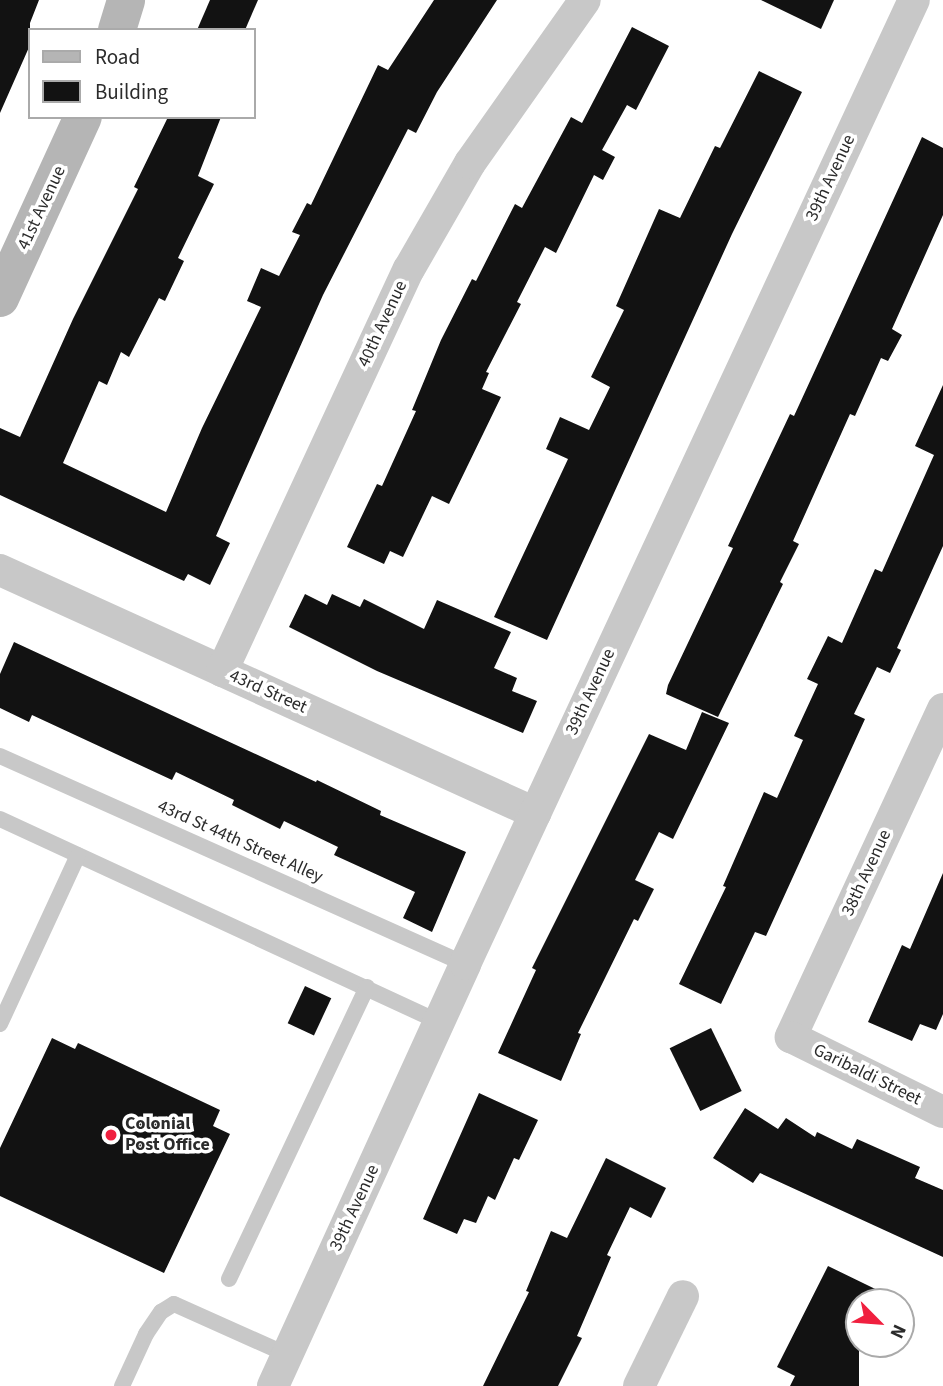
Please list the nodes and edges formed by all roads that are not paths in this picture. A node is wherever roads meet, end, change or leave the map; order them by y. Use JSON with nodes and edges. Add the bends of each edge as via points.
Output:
{"nodes":[{"id":1,"x":126,"y":0,"type":"edge"},
{"id":2,"x":585,"y":0,"type":"edge"},
{"id":3,"x":914,"y":0,"type":"edge"},
{"id":4,"x":118,"y":28,"type":"edge"},
{"id":5,"x":82,"y":119,"type":"edge"},
{"id":6,"x":0,"y":298,"type":"edge"},
{"id":7,"x":0,"y":570,"type":"edge"},
{"id":8,"x":222,"y":671,"type":"junction"},
{"id":9,"x":943,"y":709,"type":"edge"},
{"id":10,"x":0,"y":756,"type":"edge"},
{"id":11,"x":535,"y":813,"type":"junction"},
{"id":12,"x":0,"y":819,"type":"edge"},
{"id":13,"x":78,"y":855,"type":"junction"},
{"id":14,"x":465,"y":964,"type":"junction"},
{"id":15,"x":366,"y":987,"type":"junction"},
{"id":16,"x":440,"y":1022,"type":"junction"},
{"id":17,"x":0,"y":1024,"type":"edge"},
{"id":18,"x":791,"y":1037,"type":"joint"},
{"id":19,"x":943,"y":1112,"type":"edge"},
{"id":20,"x":229,"y":1279,"type":"dead end"},
{"id":21,"x":683,"y":1296,"type":"dead end"},
{"id":22,"x":288,"y":1355,"type":"junction"},
{"id":23,"x":122,"y":1386,"type":"edge"},
{"id":24,"x":273,"y":1386,"type":"edge"},
{"id":25,"x":639,"y":1386,"type":"edge"}],
"edges":[{"from":1,"to":4,"type":"street"},
{"from":2,"to":8,"type":"street","name":"40th Avenue","via":[[470,163],[409,269]]},
{"from":3,"to":11,"type":"street","name":"39th Avenue"},
{"from":5,"to":6,"type":"street","name":"41st Avenue"},
{"from":7,"to":8,"type":"street","name":"43rd Street"},
{"from":8,"to":11,"type":"street","name":"43rd Street"},
{"from":9,"to":18,"type":"street","name":"38th Avenue"},
{"from":10,"to":14,"type":"lane","name":"43rd St 44th Street Alley"},
{"from":11,"to":14,"type":"street","name":"39th Avenue"},
{"from":12,"to":13,"type":"lane"},
{"from":13,"to":15,"type":"lane"},
{"from":13,"to":17,"type":"lane"},
{"from":14,"to":16,"type":"street","name":"39th Avenue"},
{"from":15,"to":16,"type":"lane"},
{"from":15,"to":20,"type":"lane"},
{"from":16,"to":22,"type":"street","name":"39th Avenue"},
{"from":18,"to":19,"type":"street","name":"Garibaldi Street"},
{"from":21,"to":25,"type":"street"},
{"from":22,"to":23,"type":"lane","via":[[174,1304],[146,1334]]},
{"from":22,"to":24,"type":"street","name":"39th Avenue"}]}
